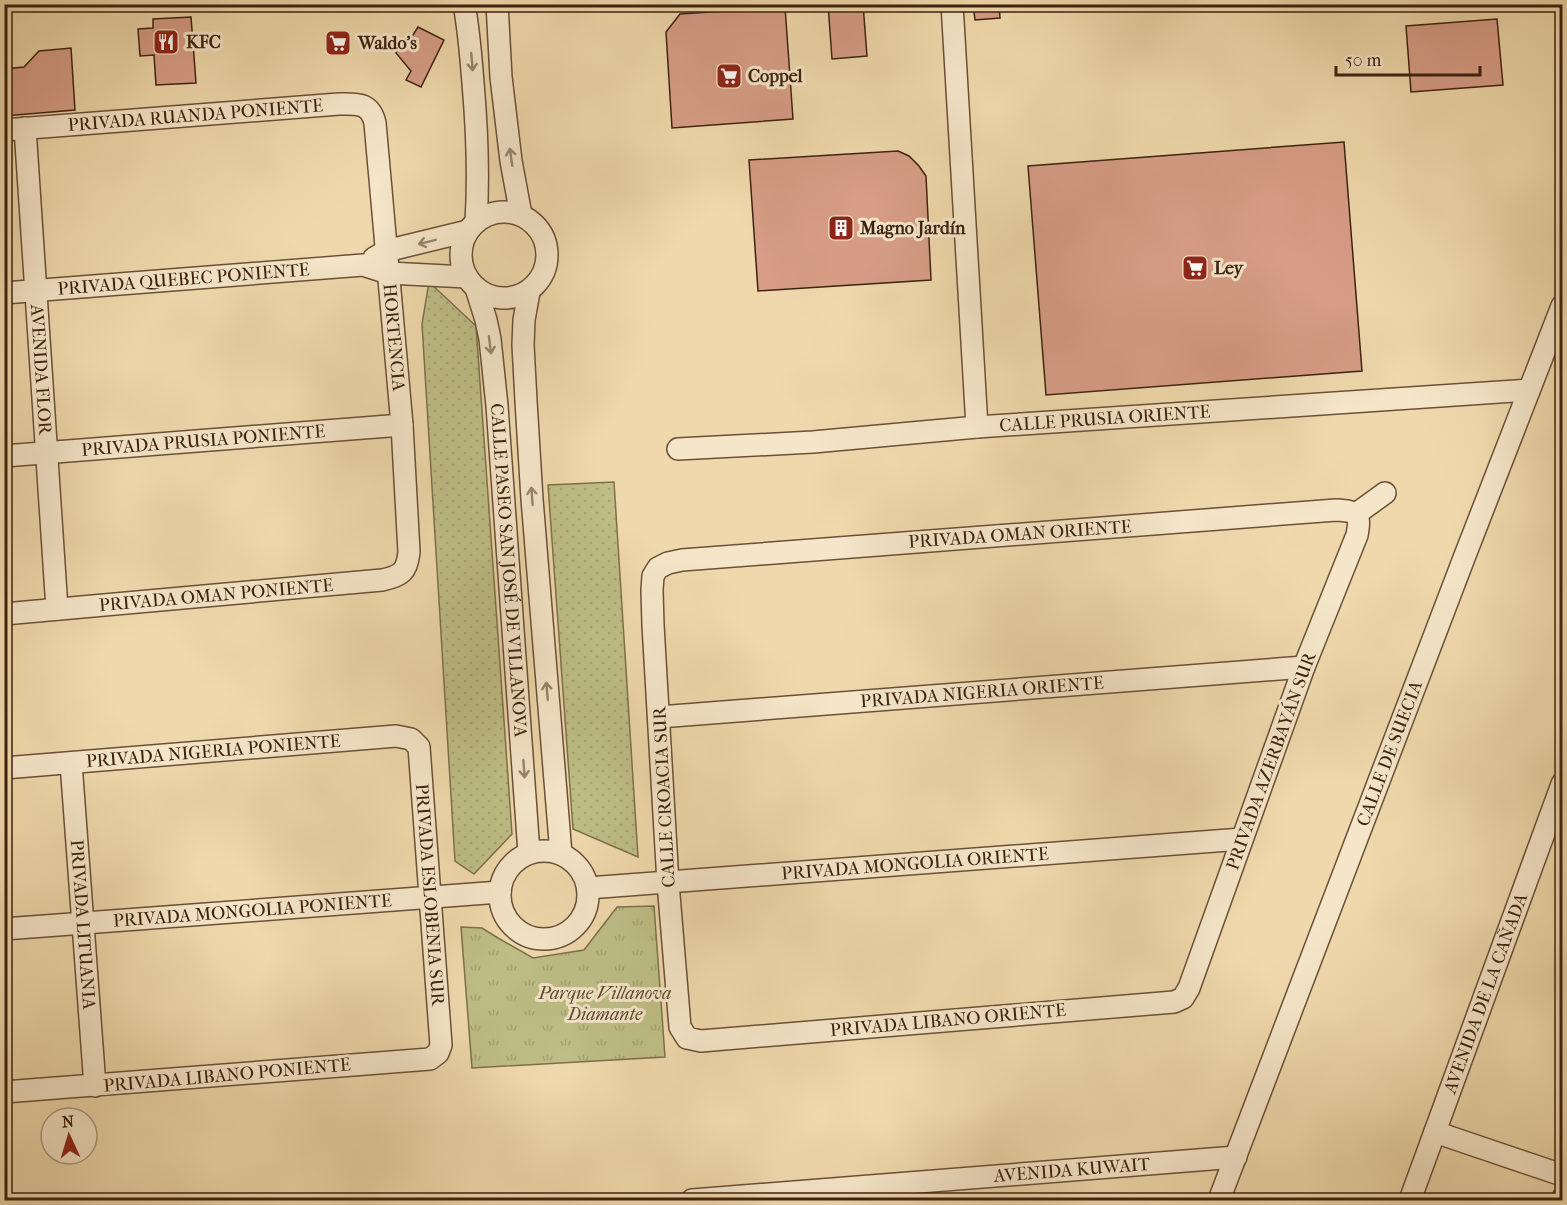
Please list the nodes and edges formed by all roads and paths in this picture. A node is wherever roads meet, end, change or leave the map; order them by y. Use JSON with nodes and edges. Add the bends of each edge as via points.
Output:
{"nodes":[{"id":1,"x":464,"y":4,"type":"edge"},
{"id":2,"x":497,"y":4,"type":"edge"},
{"id":3,"x":952,"y":4,"type":"edge"},
{"id":4,"x":375,"y":123,"type":"joint"},
{"id":5,"x":15,"y":129,"type":"edge"},
{"id":6,"x":521,"y":215,"type":"junction"},
{"id":7,"x":472,"y":227,"type":"junction"},
{"id":8,"x":386,"y":251,"type":"junction"},
{"id":9,"x":363,"y":265,"type":"junction"},
{"id":10,"x":388,"y":273,"type":"junction"},
{"id":11,"x":471,"y":283,"type":"junction"},
{"id":12,"x":36,"y":291,"type":"junction"},
{"id":13,"x":529,"y":292,"type":"junction"},
{"id":14,"x":4,"y":293,"type":"edge"},
{"id":15,"x":1563,"y":306,"type":"edge"},
{"id":16,"x":1529,"y":390,"type":"junction"},
{"id":17,"x":402,"y":425,"type":"junction"},
{"id":18,"x":977,"y":427,"type":"junction"},
{"id":19,"x":678,"y":449,"type":"dead end"},
{"id":20,"x":47,"y":453,"type":"junction"},
{"id":21,"x":4,"y":456,"type":"edge"},
{"id":22,"x":1385,"y":494,"type":"dead end"},
{"id":23,"x":1356,"y":514,"type":"junction"},
{"id":24,"x":536,"y":548,"type":"junction"},
{"id":25,"x":508,"y":551,"type":"junction"},
{"id":26,"x":409,"y":552,"type":"joint"},
{"id":27,"x":682,"y":560,"type":"joint"},
{"id":28,"x":57,"y":609,"type":"junction"},
{"id":29,"x":4,"y":614,"type":"edge"},
{"id":30,"x":1304,"y":667,"type":"junction"},
{"id":31,"x":659,"y":717,"type":"junction"},
{"id":32,"x":420,"y":747,"type":"joint"},
{"id":33,"x":71,"y":763,"type":"junction"},
{"id":34,"x":4,"y":768,"type":"edge"},
{"id":35,"x":1563,"y":784,"type":"edge"},
{"id":36,"x":1242,"y":839,"type":"junction"},
{"id":37,"x":529,"y":853,"type":"junction"},
{"id":38,"x":561,"y":854,"type":"junction"},
{"id":39,"x":669,"y":883,"type":"junction"},
{"id":40,"x":588,"y":888,"type":"junction"},
{"id":41,"x":500,"y":892,"type":"junction"},
{"id":42,"x":430,"y":897,"type":"junction"},
{"id":43,"x":83,"y":923,"type":"junction"},
{"id":44,"x":4,"y":929,"type":"edge"},
{"id":45,"x":1189,"y":988,"type":"joint"},
{"id":46,"x":701,"y":1041,"type":"joint"},
{"id":47,"x":441,"y":1045,"type":"joint"},
{"id":48,"x":95,"y":1086,"type":"junction"},
{"id":49,"x":4,"y":1092,"type":"edge"},
{"id":50,"x":1435,"y":1132,"type":"junction"},
{"id":51,"x":1236,"y":1157,"type":"junction"},
{"id":52,"x":1563,"y":1175,"type":"edge"},
{"id":53,"x":692,"y":1200,"type":"edge"},
{"id":54,"x":1219,"y":1200,"type":"edge"},
{"id":55,"x":1410,"y":1200,"type":"edge"}],
"edges":[{"from":1,"to":7,"type":"street","one_way":true,"via":[[477,128],[478,194]]},
{"from":6,"to":2,"type":"street","one_way":true,"via":[[501,77]]},
{"from":3,"to":18,"type":"street"},
{"from":4,"to":5,"type":"street","name":"PRIVADA RUANDA PONIENTE","via":[[367,108],[351,104]]},
{"from":4,"to":8,"type":"street","name":"HORTENCIA"},
{"from":5,"to":12,"type":"street","name":"AVENIDA FLOR"},
{"from":6,"to":7,"type":"street","via":[[498,212]]},
{"from":6,"to":13,"type":"street","via":[[542,233],[548,251],[546,270]]},
{"from":7,"to":8,"type":"street","name":"PRIVADA QUEBEC PONIENTE","one_way":true},
{"from":7,"to":11,"type":"street","via":[[462,244],[461,257]]},
{"from":8,"to":9,"type":"street","name":"PRIVADA QUEBEC PONIENTE"},
{"from":8,"to":10,"type":"street","name":"HORTENCIA"},
{"from":9,"to":10,"type":"street","name":"PRIVADA QUEBEC PONIENTE"},
{"from":9,"to":12,"type":"street","name":"PRIVADA QUEBEC PONIENTE"},
{"from":10,"to":11,"type":"street","name":"PRIVADA QUEBEC PONIENTE"},
{"from":10,"to":17,"type":"street","name":"HORTENCIA"},
{"from":11,"to":13,"type":"street","via":[[498,298],[514,298]]},
{"from":11,"to":25,"type":"street","name":"CALLE PASEO SAN JOSÉ DE VILLANOVA","one_way":true,"via":[[490,339]]},
{"from":12,"to":14,"type":"street","name":"PRIVADA QUEBEC PONIENTE"},
{"from":12,"to":20,"type":"street","name":"AVENIDA FLOR"},
{"from":24,"to":13,"type":"street","name":"CALLE PASEO SAN JOSÉ DE VILLANOVA","one_way":true,"via":[[523,345]]},
{"from":15,"to":16,"type":"street","name":"CALLE DE SUECIA"},
{"from":16,"to":18,"type":"street","name":"CALLE PRUSIA ORIENTE"},
{"from":16,"to":51,"type":"street","name":"CALLE DE SUECIA"},
{"from":17,"to":20,"type":"street","name":"PRIVADA PRUSIA PONIENTE"},
{"from":17,"to":26,"type":"street","name":"HORTENCIA"},
{"from":18,"to":19,"type":"street","name":"CALLE PRUSIA ORIENTE"},
{"from":20,"to":21,"type":"street","name":"PRIVADA PRUSIA PONIENTE"},
{"from":20,"to":28,"type":"street","name":"AVENIDA FLOR"},
{"from":22,"to":23,"type":"street"},
{"from":23,"to":27,"type":"street","name":"PRIVADA OMAN ORIENTE","via":[[1336,510]]},
{"from":23,"to":30,"type":"street","name":"PRIVADA AZERBAYÁN SUR","via":[[1357,535]]},
{"from":24,"to":25,"type":"street"},
{"from":38,"to":24,"type":"street","name":"CALLE PASEO SAN JOSÉ DE VILLANOVA","one_way":true},
{"from":25,"to":37,"type":"street","name":"CALLE PASEO SAN JOSÉ DE VILLANOVA","one_way":true},
{"from":26,"to":28,"type":"street","name":"PRIVADA OMAN PONIENTE","via":[[408,565],[395,578]]},
{"from":27,"to":31,"type":"street","name":"CALLE CROACIA SUR","via":[[658,568],[653,576]]},
{"from":28,"to":29,"type":"street","name":"PRIVADA OMAN PONIENTE"},
{"from":30,"to":31,"type":"street","name":"PRIVADA NIGERIA ORIENTE"},
{"from":30,"to":36,"type":"street","name":"PRIVADA AZERBAYÁN SUR"},
{"from":31,"to":39,"type":"street","name":"CALLE CROACIA SUR"},
{"from":32,"to":33,"type":"street","name":"PRIVADA NIGERIA PONIENTE","via":[[411,739],[396,736]]},
{"from":32,"to":42,"type":"street","name":"PRIVADA ESLOBENIA SUR"},
{"from":33,"to":34,"type":"street","name":"PRIVADA NIGERIA PONIENTE"},
{"from":33,"to":43,"type":"street","name":"PRIVADA LITUANIA"},
{"from":35,"to":50,"type":"street","name":"AVENIDA DE LA CAÑADA"},
{"from":36,"to":39,"type":"street","name":"PRIVADA MONGOLIA ORIENTE"},
{"from":36,"to":45,"type":"street","name":"PRIVADA AZERBAYÁN SUR"},
{"from":37,"to":38,"type":"street"},
{"from":37,"to":41,"type":"street","via":[[509,868]]},
{"from":38,"to":40,"type":"street","via":[[577,864]]},
{"from":39,"to":40,"type":"street","name":"PRIVADA MONGOLIA ORIENTE"},
{"from":39,"to":46,"type":"street","name":"CALLE CROACIA SUR","via":[[680,1027],[687,1038]]},
{"from":40,"to":41,"type":"street","via":[[588,901],[579,922],[562,935],[540,939],[510,923]]},
{"from":41,"to":42,"type":"street","name":"PRIVADA MONGOLIA PONIENTE"},
{"from":42,"to":43,"type":"street","name":"PRIVADA MONGOLIA PONIENTE"},
{"from":42,"to":47,"type":"street","name":"PRIVADA ESLOBENIA SUR"},
{"from":43,"to":44,"type":"street","name":"PRIVADA MONGOLIA PONIENTE"},
{"from":43,"to":48,"type":"street","name":"PRIVADA LITUANIA"},
{"from":45,"to":46,"type":"street","name":"PRIVADA LIBANO ORIENTE","via":[[1183,998],[1174,1002]]},
{"from":47,"to":48,"type":"street","name":"PRIVADA LIBANO PONIENTE","via":[[430,1059]]},
{"from":48,"to":49,"type":"street","name":"PRIVADA LIBANO PONIENTE"},
{"from":50,"to":52,"type":"street"},
{"from":50,"to":55,"type":"street","name":"AVENIDA DE LA CAÑADA"},
{"from":51,"to":53,"type":"street","name":"AVENIDA KUWAIT"},
{"from":51,"to":54,"type":"street","name":"CALLE DE SUECIA"}]}
